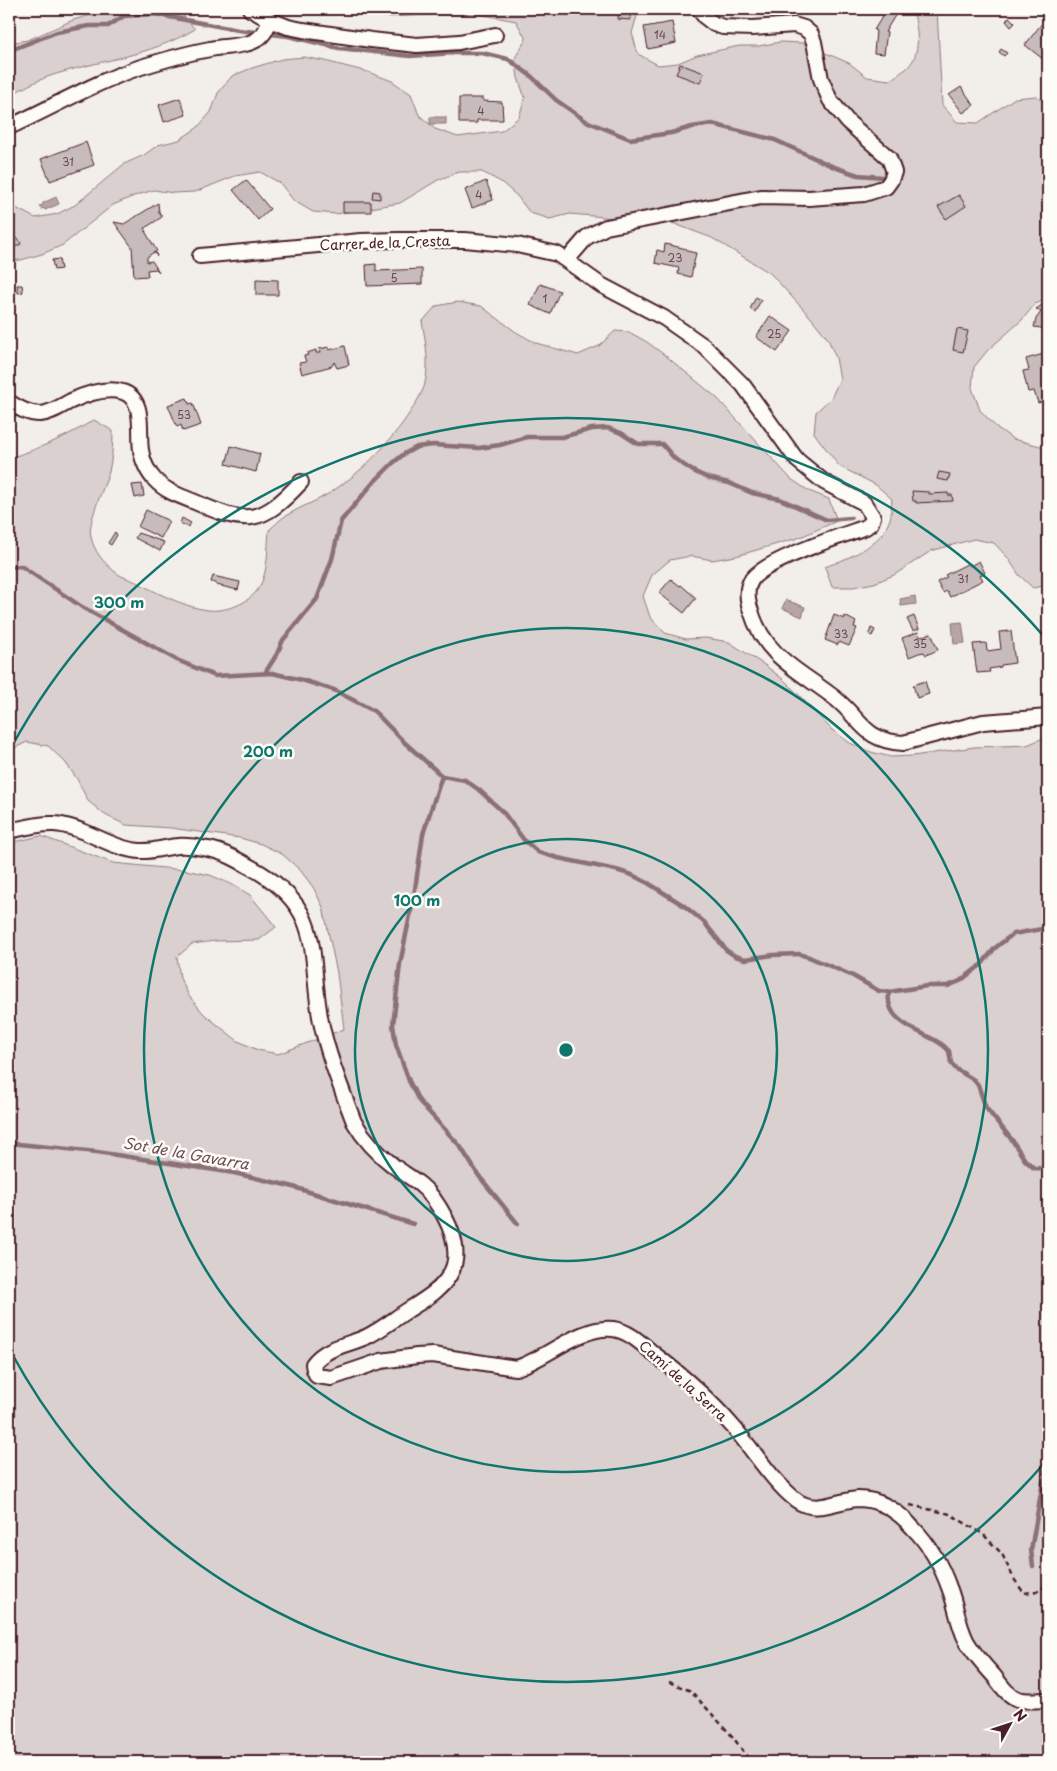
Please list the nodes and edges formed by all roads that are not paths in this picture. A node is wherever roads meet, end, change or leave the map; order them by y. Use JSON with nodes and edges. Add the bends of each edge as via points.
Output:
{"nodes":[{"id":1,"x":250,"y":9,"type":"edge"},
{"id":2,"x":699,"y":9,"type":"edge"},
{"id":3,"x":270,"y":20,"type":"junction"},
{"id":4,"x":494,"y":35,"type":"dead end"},
{"id":5,"x":9,"y":127,"type":"edge"},
{"id":6,"x":200,"y":256,"type":"dead end"},
{"id":7,"x":567,"y":260,"type":"junction"},
{"id":8,"x":9,"y":402,"type":"edge"},
{"id":9,"x":301,"y":482,"type":"dead end"},
{"id":10,"x":1048,"y":717,"type":"edge"},
{"id":11,"x":9,"y":830,"type":"edge"},
{"id":12,"x":1048,"y":1700,"type":"edge"}],
"edges":[{"from":1,"to":3,"type":"street"},
{"from":2,"to":7,"type":"street","via":[[714,24],[723,27],[785,24],[804,28],[811,34],[821,79],[830,100],[848,122],[890,158],[894,172],[891,180],[886,187],[864,194],[761,197],[606,226],[587,237]]},
{"from":3,"to":4,"type":"street","via":[[303,30],[399,44],[436,44]]},
{"from":3,"to":5,"type":"street","via":[[259,39],[249,44],[210,49],[139,68],[93,86]]},
{"from":6,"to":7,"type":"street","name":"Carrer de la Cresta","via":[[361,241],[457,240],[517,245],[557,254]]},
{"from":7,"to":10,"type":"street","name":"Carrer de la Cresta","via":[[601,285],[664,318],[704,346],[743,385],[797,460],[824,482],[855,497],[871,511],[872,523],[866,527],[769,566],[752,579],[747,595],[753,620],[776,656],[837,700],[869,733],[891,743],[903,743],[983,722]]},
{"from":8,"to":9,"type":"street","via":[[40,414],[94,393],[114,391],[128,395],[138,407],[140,450],[155,480],[170,492],[223,514],[238,518],[271,511]]},
{"from":11,"to":12,"type":"street","name":"Camí de la Serra","via":[[54,824],[140,851],[180,846],[210,849],[266,877],[287,892],[298,907],[313,946],[324,1036],[354,1122],[375,1151],[433,1198],[450,1229],[455,1253],[454,1267],[440,1287],[379,1330],[325,1352],[313,1364],[317,1376],[331,1378],[381,1361],[433,1355],[516,1368],[569,1340],[597,1330],[612,1328],[624,1332],[640,1342],[723,1415],[777,1481],[798,1501],[816,1507],[857,1499],[872,1501],[887,1506],[913,1527],[932,1552],[950,1589],[967,1640],[1004,1690],[1020,1700]]}]}
